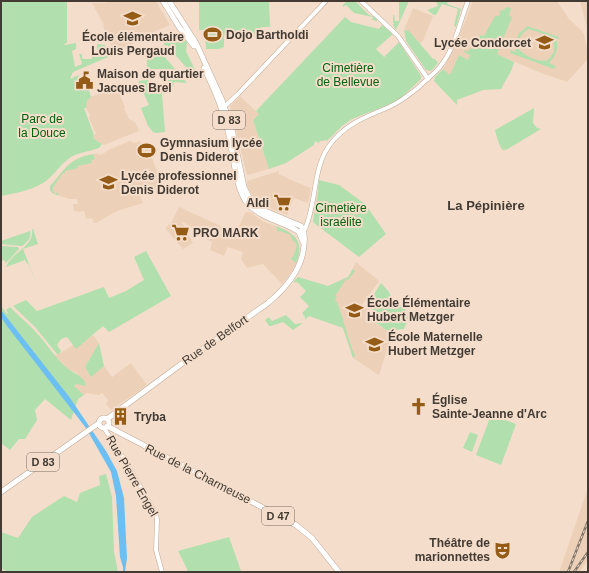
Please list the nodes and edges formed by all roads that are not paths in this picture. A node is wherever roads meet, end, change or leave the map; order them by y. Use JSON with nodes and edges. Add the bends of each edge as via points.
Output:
{"nodes":[{"id":1,"x":163,"y":1,"type":"edge"},
{"id":2,"x":169,"y":1,"type":"edge"},
{"id":3,"x":326,"y":1,"type":"edge"},
{"id":4,"x":361,"y":1,"type":"edge"},
{"id":5,"x":468,"y":1,"type":"edge"},
{"id":6,"x":428,"y":79,"type":"junction"},
{"id":7,"x":225,"y":106,"type":"junction"},
{"id":8,"x":301,"y":230,"type":"junction"},
{"id":9,"x":107,"y":419,"type":"junction"},
{"id":10,"x":99,"y":424,"type":"junction"},
{"id":11,"x":106,"y":427,"type":"junction"},
{"id":12,"x":1,"y":492,"type":"edge"},
{"id":13,"x":162,"y":572,"type":"edge"},
{"id":14,"x":339,"y":572,"type":"edge"}],
"edges":[{"from":1,"to":8,"type":"main road","number":"D 83","via":[[193,44],[222,108],[240,191],[247,203],[263,215]]},
{"from":2,"to":7,"type":"main road","number":"D 83","via":[[196,44]]},
{"from":3,"to":7,"type":"street"},
{"from":4,"to":6,"type":"street","via":[[398,36]]},
{"from":5,"to":6,"type":"street","via":[[453,44],[442,64]]},
{"from":6,"to":8,"type":"street","via":[[405,99],[356,121],[327,148],[319,169],[308,221]]},
{"from":7,"to":8,"type":"main road","number":"D 83","via":[[244,187],[251,201],[264,211]]},
{"from":8,"to":9,"type":"main road","name":"Rue de Belfort","via":[[304,246],[301,261],[297,272],[277,296]]},
{"from":9,"to":10,"type":"main road","via":[[101,419]]},
{"from":9,"to":11,"type":"main road","via":[[109,422]]},
{"from":10,"to":11,"type":"main road"},
{"from":10,"to":12,"type":"main road","number":"D 83"},
{"from":11,"to":13,"type":"street","name":"Rue Pierre Engel","via":[[156,514],[156,550]]},
{"from":11,"to":14,"type":"main road","name":"Rue de la Charmeuse","number":"D 47","via":[[296,525],[312,538]]}]}
